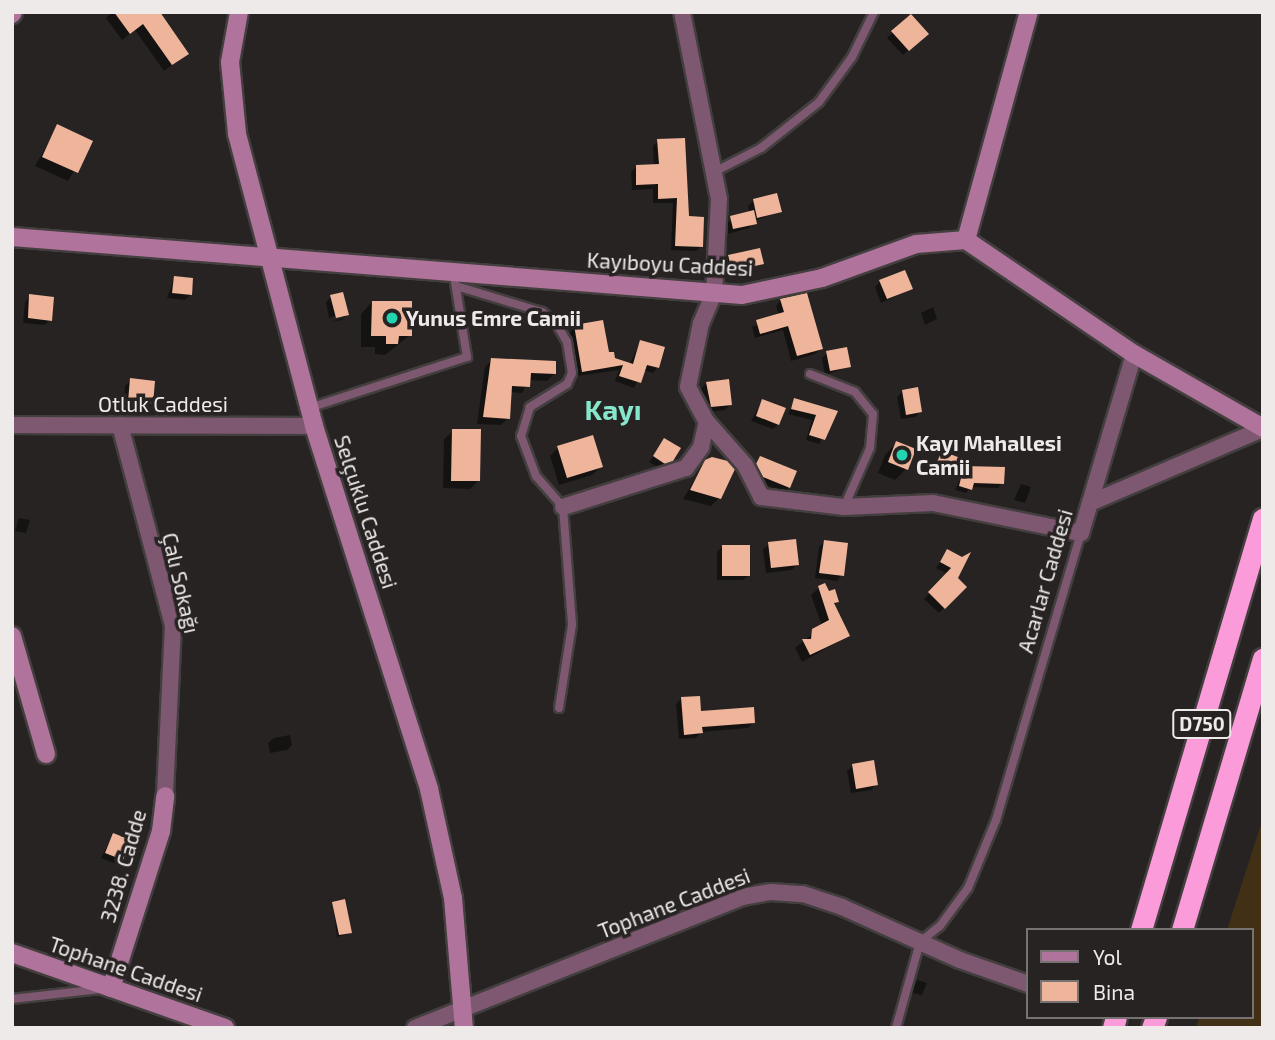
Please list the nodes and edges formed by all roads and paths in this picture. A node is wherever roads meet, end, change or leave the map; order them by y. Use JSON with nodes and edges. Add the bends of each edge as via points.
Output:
{"nodes":[{"id":1,"x":239,"y":12,"type":"edge"},
{"id":2,"x":682,"y":12,"type":"edge"},
{"id":3,"x":874,"y":12,"type":"edge"},
{"id":4,"x":1029,"y":12,"type":"edge"},
{"id":5,"x":716,"y":171,"type":"junction"},
{"id":6,"x":12,"y":237,"type":"edge"},
{"id":7,"x":966,"y":240,"type":"junction"},
{"id":8,"x":268,"y":256,"type":"junction"},
{"id":9,"x":454,"y":278,"type":"junction"},
{"id":10,"x":714,"y":293,"type":"junction"},
{"id":11,"x":1134,"y":354,"type":"junction"},
{"id":12,"x":810,"y":373,"type":"dead end"},
{"id":13,"x":309,"y":408,"type":"junction"},
{"id":14,"x":707,"y":422,"type":"junction"},
{"id":15,"x":12,"y":425,"type":"edge"},
{"id":16,"x":120,"y":425,"type":"junction"},
{"id":17,"x":314,"y":426,"type":"junction"},
{"id":18,"x":1263,"y":428,"type":"edge"},
{"id":19,"x":1090,"y":503,"type":"junction"},
{"id":20,"x":563,"y":507,"type":"junction"},
{"id":21,"x":844,"y":508,"type":"junction"},
{"id":22,"x":1263,"y":519,"type":"edge"},
{"id":23,"x":1081,"y":533,"type":"junction"},
{"id":24,"x":12,"y":636,"type":"edge"},
{"id":25,"x":1263,"y":659,"type":"edge"},
{"id":26,"x":559,"y":708,"type":"dead end"},
{"id":27,"x":46,"y":754,"type":"dead end"},
{"id":28,"x":165,"y":796,"type":"joint"},
{"id":29,"x":1143,"y":928,"type":"edge"},
{"id":30,"x":1183,"y":928,"type":"edge"},
{"id":31,"x":919,"y":942,"type":"junction"},
{"id":32,"x":12,"y":953,"type":"edge"},
{"id":33,"x":1026,"y":983,"type":"edge"},
{"id":34,"x":111,"y":988,"type":"junction"},
{"id":35,"x":12,"y":999,"type":"edge"},
{"id":36,"x":463,"y":1008,"type":"junction"},
{"id":37,"x":225,"y":1028,"type":"edge"},
{"id":38,"x":415,"y":1028,"type":"edge"},
{"id":39,"x":464,"y":1028,"type":"edge"},
{"id":40,"x":896,"y":1028,"type":"edge"}],
"edges":[{"from":1,"to":8,"type":"street","name":"Selçuklu Caddesi","via":[[231,42],[230,90]]},
{"from":2,"to":5,"type":"street"},
{"from":3,"to":5,"type":"lane","via":[[852,57],[819,102],[782,135]]},
{"from":4,"to":7,"type":"street"},
{"from":5,"to":10,"type":"street","via":[[719,229]]},
{"from":6,"to":8,"type":"street","name":"Kayıboyu Caddesi"},
{"from":7,"to":10,"type":"street","name":"Kayıboyu Caddesi","via":[[916,244],[777,290]]},
{"from":7,"to":11,"type":"street"},
{"from":8,"to":9,"type":"street","name":"Kayıboyu Caddesi"},
{"from":8,"to":13,"type":"street","name":"Selçuklu Caddesi"},
{"from":9,"to":10,"type":"street","name":"Kayıboyu Caddesi"},
{"from":9,"to":13,"type":"lane","via":[[467,356]]},
{"from":9,"to":20,"type":"lane","via":[[542,312],[556,323],[567,342],[572,373],[567,384],[530,407],[521,436],[541,485]]},
{"from":10,"to":14,"type":"street","via":[[688,373],[688,387]]},
{"from":11,"to":18,"type":"street"},
{"from":11,"to":19,"type":"street","name":"Acarlar Caddesi"},
{"from":12,"to":21,"type":"lane","via":[[855,392],[873,414],[870,448]]},
{"from":13,"to":17,"type":"street","name":"Selçuklu Caddesi"},
{"from":14,"to":20,"type":"street","via":[[701,447],[686,467]]},
{"from":14,"to":21,"type":"street","via":[[736,452],[761,498]]},
{"from":15,"to":16,"type":"street","name":"Otluk Caddesi"},
{"from":16,"to":17,"type":"street","name":"Otluk Caddesi"},
{"from":16,"to":28,"type":"street","name":"Çalı Sokağı","via":[[173,625]]},
{"from":17,"to":36,"type":"street","name":"Selçuklu Caddesi","via":[[429,789],[453,898]]},
{"from":18,"to":19,"type":"street"},
{"from":19,"to":23,"type":"street","name":"Acarlar Caddesi"},
{"from":20,"to":26,"type":"lane","via":[[572,625]]},
{"from":21,"to":23,"type":"street","via":[[933,503]]},
{"from":22,"to":29,"type":"highway","number":"D750"},
{"from":23,"to":31,"type":"lane","name":"Acarlar Caddesi","via":[[996,820],[968,888],[940,926]]},
{"from":24,"to":27,"type":"street"},
{"from":25,"to":30,"type":"highway","number":"D750"},
{"from":28,"to":34,"type":"street","name":"3238. Cadde","via":[[161,831]]},
{"from":31,"to":33,"type":"street","name":"Tophane Caddesi"},
{"from":31,"to":36,"type":"street","name":"Tophane Caddesi","via":[[842,907],[803,894],[771,892],[742,897]]},
{"from":31,"to":40,"type":"lane"},
{"from":32,"to":34,"type":"street","name":"Tophane Caddesi"},
{"from":34,"to":35,"type":"lane"},
{"from":34,"to":37,"type":"street","name":"Tophane Caddesi"},
{"from":36,"to":38,"type":"street","name":"Tophane Caddesi"},
{"from":36,"to":39,"type":"street","name":"Selçuklu Caddesi"}]}
